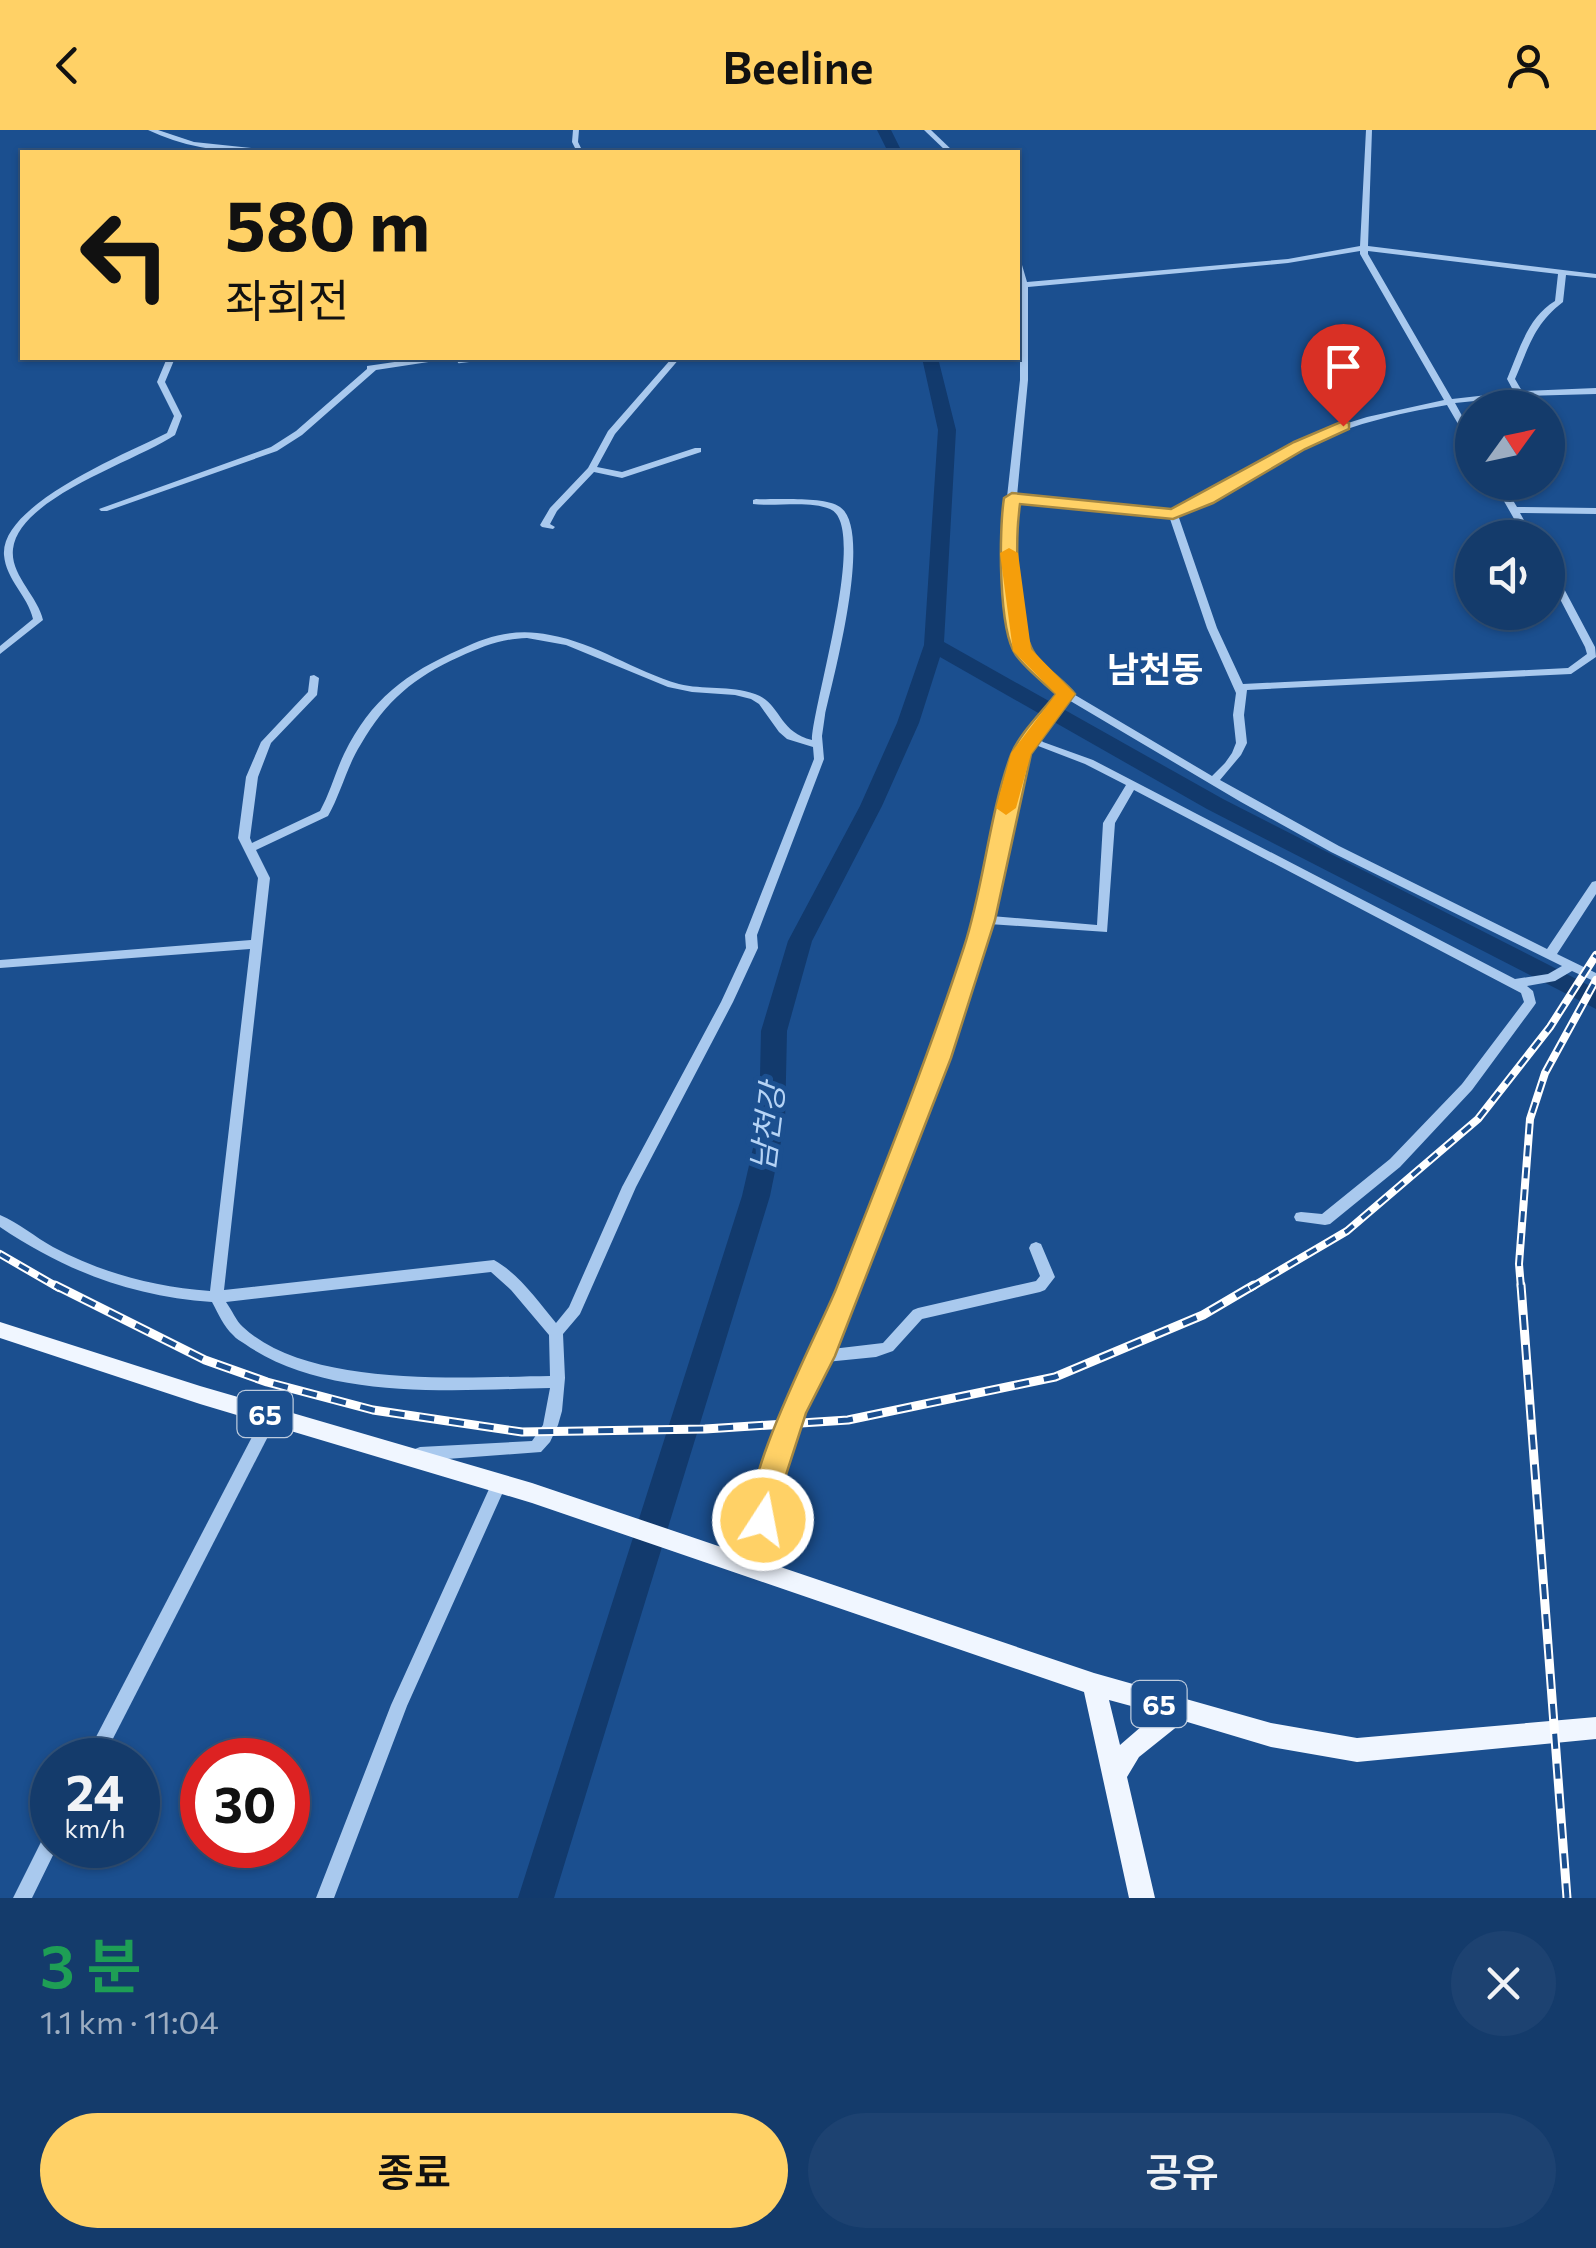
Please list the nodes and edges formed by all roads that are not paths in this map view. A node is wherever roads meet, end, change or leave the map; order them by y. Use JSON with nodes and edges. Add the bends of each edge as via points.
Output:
{"nodes":[{"id":1,"x":152,"y":130,"type":"edge"},
{"id":2,"x":927,"y":130,"type":"edge"},
{"id":3,"x":1369,"y":130,"type":"edge"},
{"id":4,"x":251,"y":150,"type":"edge"},
{"id":5,"x":949,"y":150,"type":"edge"},
{"id":6,"x":1364,"y":248,"type":"junction"},
{"id":7,"x":1020,"y":271,"type":"edge"},
{"id":8,"x":1562,"y":273,"type":"junction"},
{"id":9,"x":1596,"y":276,"type":"edge"},
{"id":10,"x":1024,"y":284,"type":"junction"},
{"id":11,"x":169,"y":360,"type":"edge"},
{"id":12,"x":421,"y":360,"type":"edge"},
{"id":13,"x":674,"y":360,"type":"edge"},
{"id":14,"x":1517,"y":390,"type":"edge"},
{"id":15,"x":1596,"y":391,"type":"edge"},
{"id":16,"x":1565,"y":393,"type":"edge"},
{"id":17,"x":1455,"y":402,"type":"edge"},
{"id":18,"x":1450,"y":403,"type":"junction"},
{"id":19,"x":1455,"y":412,"type":"edge"},
{"id":20,"x":698,"y":450,"type":"dead end"},
{"id":21,"x":592,"y":470,"type":"junction"},
{"id":22,"x":1012,"y":498,"type":"junction"},
{"id":23,"x":1508,"y":500,"type":"edge"},
{"id":24,"x":756,"y":502,"type":"dead end"},
{"id":25,"x":104,"y":508,"type":"dead end"},
{"id":26,"x":1514,"y":510,"type":"junction"},
{"id":27,"x":1596,"y":511,"type":"edge"},
{"id":28,"x":1173,"y":514,"type":"junction"},
{"id":29,"x":1520,"y":520,"type":"edge"},
{"id":30,"x":550,"y":528,"type":"dead end"},
{"id":31,"x":1565,"y":600,"type":"edge"},
{"id":32,"x":0,"y":651,"type":"edge"},
{"id":33,"x":314,"y":678,"type":"dead end"},
{"id":34,"x":1240,"y":692,"type":"junction"},
{"id":35,"x":1063,"y":697,"type":"junction"},
{"id":36,"x":1033,"y":738,"type":"junction"},
{"id":37,"x":818,"y":745,"type":"junction"},
{"id":38,"x":1212,"y":781,"type":"junction"},
{"id":39,"x":1132,"y":784,"type":"junction"},
{"id":40,"x":250,"y":848,"type":"junction"},
{"id":41,"x":1596,"y":885,"type":"edge"},
{"id":42,"x":984,"y":920,"type":"junction"},
{"id":43,"x":257,"y":944,"type":"junction"},
{"id":44,"x":1549,"y":956,"type":"junction"},
{"id":45,"x":0,"y":964,"type":"edge"},
{"id":46,"x":1569,"y":968,"type":"junction"},
{"id":47,"x":1596,"y":978,"type":"edge"},
{"id":48,"x":1516,"y":983,"type":"junction"},
{"id":49,"x":1301,"y":1217,"type":"dead end"},
{"id":50,"x":0,"y":1220,"type":"edge"},
{"id":51,"x":1036,"y":1248,"type":"dead end"},
{"id":52,"x":216,"y":1297,"type":"junction"},
{"id":53,"x":0,"y":1330,"type":"edge"},
{"id":54,"x":556,"y":1333,"type":"junction"},
{"id":55,"x":822,"y":1356,"type":"junction"},
{"id":56,"x":555,"y":1382,"type":"junction"},
{"id":57,"x":271,"y":1416,"type":"junction"},
{"id":58,"x":409,"y":1454,"type":"junction"},
{"id":59,"x":499,"y":1482,"type":"junction"},
{"id":60,"x":776,"y":1578,"type":"junction"},
{"id":61,"x":1094,"y":1684,"type":"junction"},
{"id":62,"x":1180,"y":1710,"type":"junction"},
{"id":63,"x":1596,"y":1728,"type":"edge"},
{"id":64,"x":104,"y":1738,"type":"edge"},
{"id":65,"x":1114,"y":1776,"type":"junction"},
{"id":66,"x":37,"y":1868,"type":"edge"},
{"id":67,"x":22,"y":1898,"type":"edge"},
{"id":68,"x":325,"y":1898,"type":"edge"},
{"id":69,"x":1142,"y":1898,"type":"edge"}],
"edges":[{"from":1,"to":4,"type":"street","via":[[192,144]]},
{"from":2,"to":5,"type":"street"},
{"from":3,"to":6,"type":"street"},
{"from":6,"to":8,"type":"street"},
{"from":6,"to":10,"type":"street"},
{"from":6,"to":18,"type":"street"},
{"from":7,"to":10,"type":"street"},
{"from":8,"to":9,"type":"street"},
{"from":8,"to":14,"type":"street","via":[[1559,302],[1538,320],[1511,380]]},
{"from":10,"to":22,"type":"street","via":[[1024,380]]},
{"from":11,"to":32,"type":"street","via":[[162,382],[178,416],[171,435],[52,494],[14,532],[10,562],[38,620]]},
{"from":12,"to":25,"type":"street","via":[[372,367],[274,450]]},
{"from":13,"to":21,"type":"street","via":[[611,433]]},
{"from":15,"to":16,"type":"street"},
{"from":17,"to":18,"type":"street"},
{"from":18,"to":19,"type":"street"},
{"from":18,"to":28,"type":"street","via":[[1343,426]]},
{"from":20,"to":21,"type":"street","via":[[622,475]]},
{"from":21,"to":30,"type":"street","via":[[546,519]]},
{"from":22,"to":28,"type":"street"},
{"from":22,"to":35,"type":"street","via":[[1011,588],[1022,651]]},
{"from":23,"to":26,"type":"street"},
{"from":24,"to":37,"type":"street","via":[[832,506],[850,530],[844,608]]},
{"from":26,"to":27,"type":"street"},
{"from":26,"to":29,"type":"street"},
{"from":28,"to":34,"type":"street"},
{"from":31,"to":34,"type":"street","via":[[1592,655],[1571,671]]},
{"from":33,"to":40,"type":"street","via":[[313,693],[259,756],[246,805],[244,838]]},
{"from":34,"to":38,"type":"street","via":[[1243,745]]},
{"from":35,"to":36,"type":"street"},
{"from":35,"to":38,"type":"street"},
{"from":36,"to":39,"type":"street"},
{"from":36,"to":42,"type":"street","via":[[1014,777]]},
{"from":37,"to":40,"type":"street","via":[[782,730],[754,696],[686,688],[585,649],[535,636],[502,636],[411,675],[352,749],[324,814]]},
{"from":37,"to":54,"type":"street","via":[[812,782],[751,935],[752,948],[628,1187],[574,1310]]},
{"from":38,"to":44,"type":"street"},
{"from":39,"to":42,"type":"street","via":[[1109,823],[1104,929]]},
{"from":39,"to":48,"type":"street"},
{"from":40,"to":43,"type":"street","via":[[264,878]]},
{"from":41,"to":44,"type":"street"},
{"from":42,"to":55,"type":"street","via":[[926,1096]]},
{"from":43,"to":45,"type":"street"},
{"from":43,"to":52,"type":"street"},
{"from":44,"to":46,"type":"street"},
{"from":46,"to":47,"type":"street"},
{"from":46,"to":48,"type":"street"},
{"from":48,"to":49,"type":"street","via":[[1530,1003],[1467,1087],[1394,1163],[1325,1220]]},
{"from":50,"to":52,"type":"street","via":[[92,1273],[177,1296]]},
{"from":51,"to":55,"type":"street","via":[[1048,1277],[1040,1286],[918,1314],[888,1347]]},
{"from":52,"to":54,"type":"street","via":[[494,1266]]},
{"from":52,"to":56,"type":"street","via":[[222,1316],[247,1343],[316,1368],[382,1383]]},
{"from":53,"to":57,"type":"main road","number":"65"},
{"from":54,"to":56,"type":"street"},
{"from":55,"to":60,"type":"street","via":[[792,1412],[768,1484],[763,1520]]},
{"from":56,"to":58,"type":"street","via":[[556,1418],[536,1447]]},
{"from":57,"to":58,"type":"main road","number":"65"},
{"from":57,"to":64,"type":"street"},
{"from":58,"to":59,"type":"main road","number":"65"},
{"from":59,"to":60,"type":"main road","number":"65"},
{"from":59,"to":68,"type":"street","via":[[399,1705]]},
{"from":60,"to":61,"type":"main road","number":"65"},
{"from":61,"to":62,"type":"main road","number":"65"},
{"from":61,"to":65,"type":"main road"},
{"from":62,"to":63,"type":"main road","number":"65","via":[[1357,1750]]},
{"from":62,"to":65,"type":"main road","via":[[1131,1749]]},
{"from":65,"to":69,"type":"main road"},
{"from":66,"to":67,"type":"street"}]}
